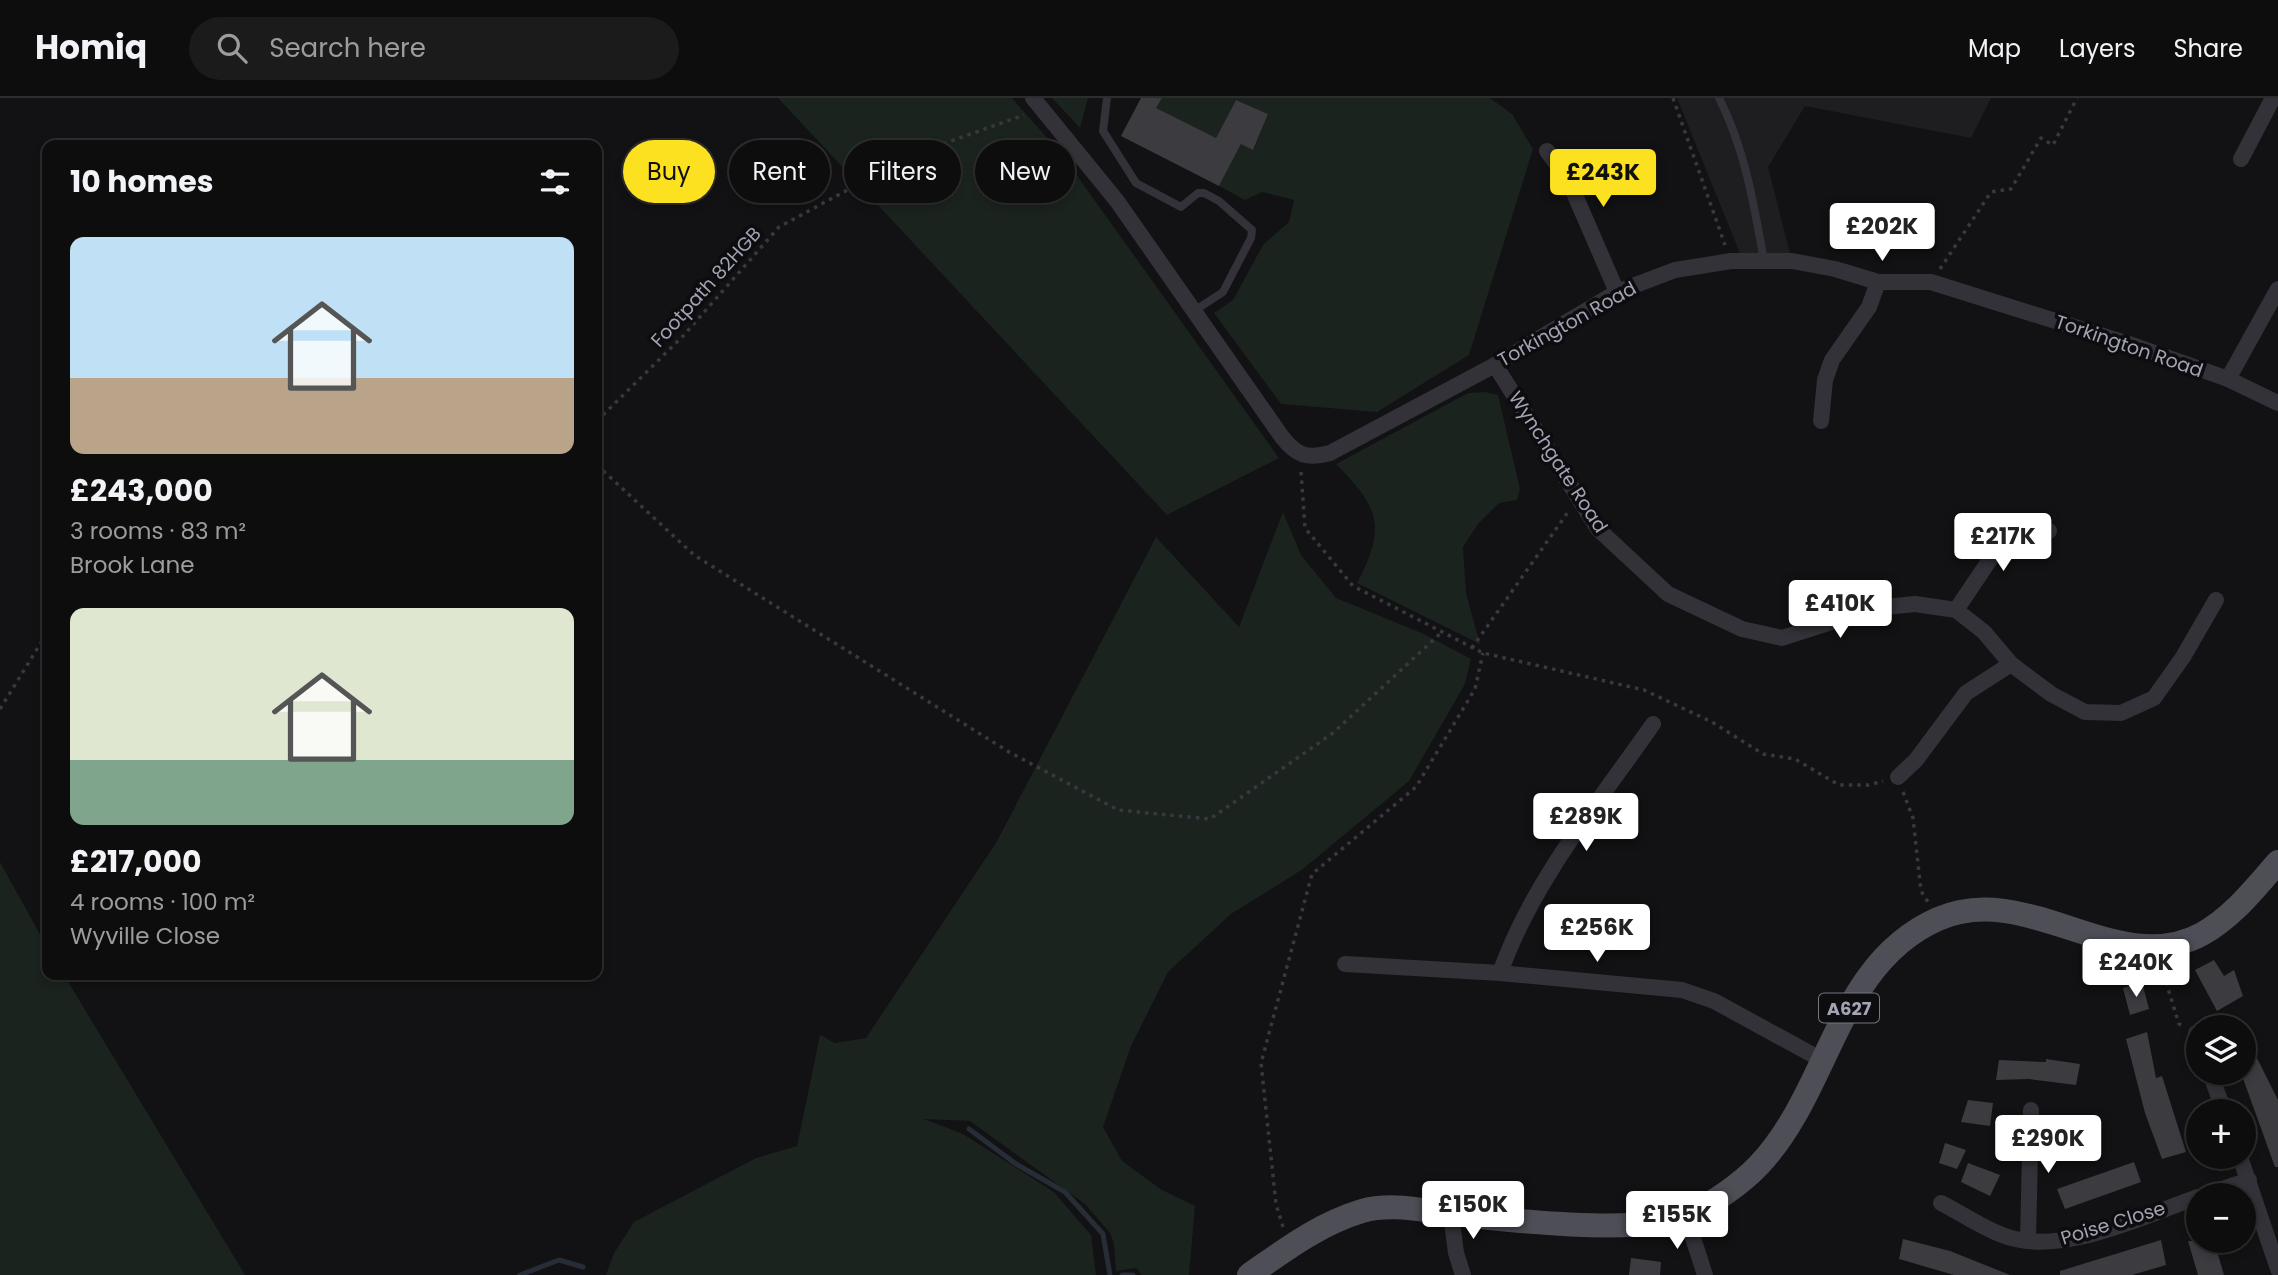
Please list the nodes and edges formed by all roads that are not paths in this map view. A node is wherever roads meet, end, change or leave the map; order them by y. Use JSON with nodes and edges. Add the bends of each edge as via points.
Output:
{"nodes":[{"id":1,"x":1107,"y":98,"type":"edge"},
{"id":2,"x":1718,"y":98,"type":"edge"},
{"id":3,"x":2273,"y":98,"type":"edge"},
{"id":4,"x":1038,"y":103,"type":"edge"},
{"id":5,"x":1547,"y":151,"type":"dead end"},
{"id":6,"x":1594,"y":159,"type":"dead end"},
{"id":7,"x":2241,"y":159,"type":"dead end"},
{"id":8,"x":1569,"y":178,"type":"junction"},
{"id":9,"x":1764,"y":261,"type":"junction"},
{"id":10,"x":1878,"y":282,"type":"junction"},
{"id":11,"x":2278,"y":289,"type":"edge"},
{"id":12,"x":1617,"y":292,"type":"junction"},
{"id":13,"x":1194,"y":312,"type":"junction"},
{"id":14,"x":1495,"y":365,"type":"junction"},
{"id":15,"x":2228,"y":379,"type":"junction"},
{"id":16,"x":2278,"y":402,"type":"edge"},
{"id":17,"x":1821,"y":421,"type":"dead end"},
{"id":18,"x":2049,"y":531,"type":"dead end"},
{"id":19,"x":2216,"y":600,"type":"dead end"},
{"id":20,"x":1956,"y":610,"type":"junction"},
{"id":21,"x":2011,"y":664,"type":"junction"},
{"id":22,"x":1653,"y":724,"type":"dead end"},
{"id":23,"x":1898,"y":776,"type":"road end"},
{"id":24,"x":2278,"y":862,"type":"edge"},
{"id":25,"x":1345,"y":964,"type":"dead end"},
{"id":26,"x":1500,"y":973,"type":"junction"},
{"id":27,"x":1822,"y":1060,"type":"junction"},
{"id":28,"x":2031,"y":1110,"type":"dead end"},
{"id":29,"x":2245,"y":1169,"type":"edge"},
{"id":30,"x":2249,"y":1180,"type":"junction"},
{"id":31,"x":2240,"y":1183,"type":"edge"},
{"id":32,"x":2186,"y":1201,"type":"edge"},
{"id":33,"x":1941,"y":1203,"type":"dead end"},
{"id":34,"x":1451,"y":1214,"type":"junction"},
{"id":35,"x":1686,"y":1216,"type":"junction"},
{"id":36,"x":2028,"y":1240,"type":"junction"},
{"id":37,"x":2274,"y":1242,"type":"edge"},
{"id":38,"x":2278,"y":1269,"type":"edge"},
{"id":39,"x":1250,"y":1275,"type":"edge"},
{"id":40,"x":1463,"y":1275,"type":"edge"},
{"id":41,"x":1705,"y":1275,"type":"edge"}],
"edges":[{"from":1,"to":13,"type":"lane","via":[[1103,131],[1138,185],[1181,207],[1204,193],[1252,230],[1223,292]]},
{"from":2,"to":9,"type":"lane","via":[[1732,126],[1751,188]]},
{"from":3,"to":7,"type":"street"},
{"from":4,"to":13,"type":"street","via":[[1117,201]]},
{"from":5,"to":8,"type":"street"},
{"from":6,"to":8,"type":"street"},
{"from":8,"to":12,"type":"street"},
{"from":9,"to":10,"type":"street","name":"Torkington Road","via":[[1792,261]]},
{"from":9,"to":12,"type":"street","name":"Torkington Road","via":[[1675,270]]},
{"from":10,"to":15,"type":"street","name":"Torkington Road","via":[[1931,282]]},
{"from":10,"to":17,"type":"street","via":[[1869,307],[1832,360]]},
{"from":11,"to":15,"type":"street"},
{"from":12,"to":14,"type":"street","name":"Torkington Road"},
{"from":13,"to":14,"type":"street","name":"Torkington Road","via":[[1300,456],[1330,453]]},
{"from":14,"to":20,"type":"street","name":"Wynchgate Road","via":[[1598,529],[1668,594],[1742,629],[1782,638],[1877,608],[1915,604]]},
{"from":15,"to":16,"type":"street","name":"Torkington Road"},
{"from":18,"to":20,"type":"street","via":[[2022,535],[1993,555]]},
{"from":19,"to":21,"type":"street","name":"Wynchgate Road","via":[[2154,698],[2121,713],[2085,712]]},
{"from":20,"to":21,"type":"street","name":"Wynchgate Road","via":[[1984,632]]},
{"from":21,"to":23,"type":"street","via":[[1966,693],[1916,760]]},
{"from":22,"to":26,"type":"street","via":[[1535,898]]},
{"from":24,"to":27,"type":"main road","number":"A627","via":[[2236,909],[2204,934],[2180,944],[2155,947],[2095,936],[2002,909],[1962,911],[1939,919],[1899,944],[1867,978]]},
{"from":25,"to":26,"type":"street"},
{"from":26,"to":27,"type":"street","via":[[1682,990],[1714,1001]]},
{"from":27,"to":35,"type":"main road","number":"A627","via":[[1805,1096],[1759,1165]]},
{"from":28,"to":36,"type":"street"},
{"from":29,"to":30,"type":"street"},
{"from":30,"to":31,"type":"street"},
{"from":30,"to":37,"type":"street"},
{"from":32,"to":36,"type":"street","name":"Poise Close","via":[[2068,1240]]},
{"from":33,"to":36,"type":"street","name":"Poise Close","via":[[2004,1236]]},
{"from":34,"to":35,"type":"main road","number":"A627","via":[[1587,1226]]},
{"from":34,"to":39,"type":"main road","number":"A627","via":[[1406,1207],[1364,1210],[1321,1227]]},
{"from":34,"to":40,"type":"street","via":[[1455,1253]]},
{"from":35,"to":41,"type":"street"},
{"from":37,"to":38,"type":"street"}]}
